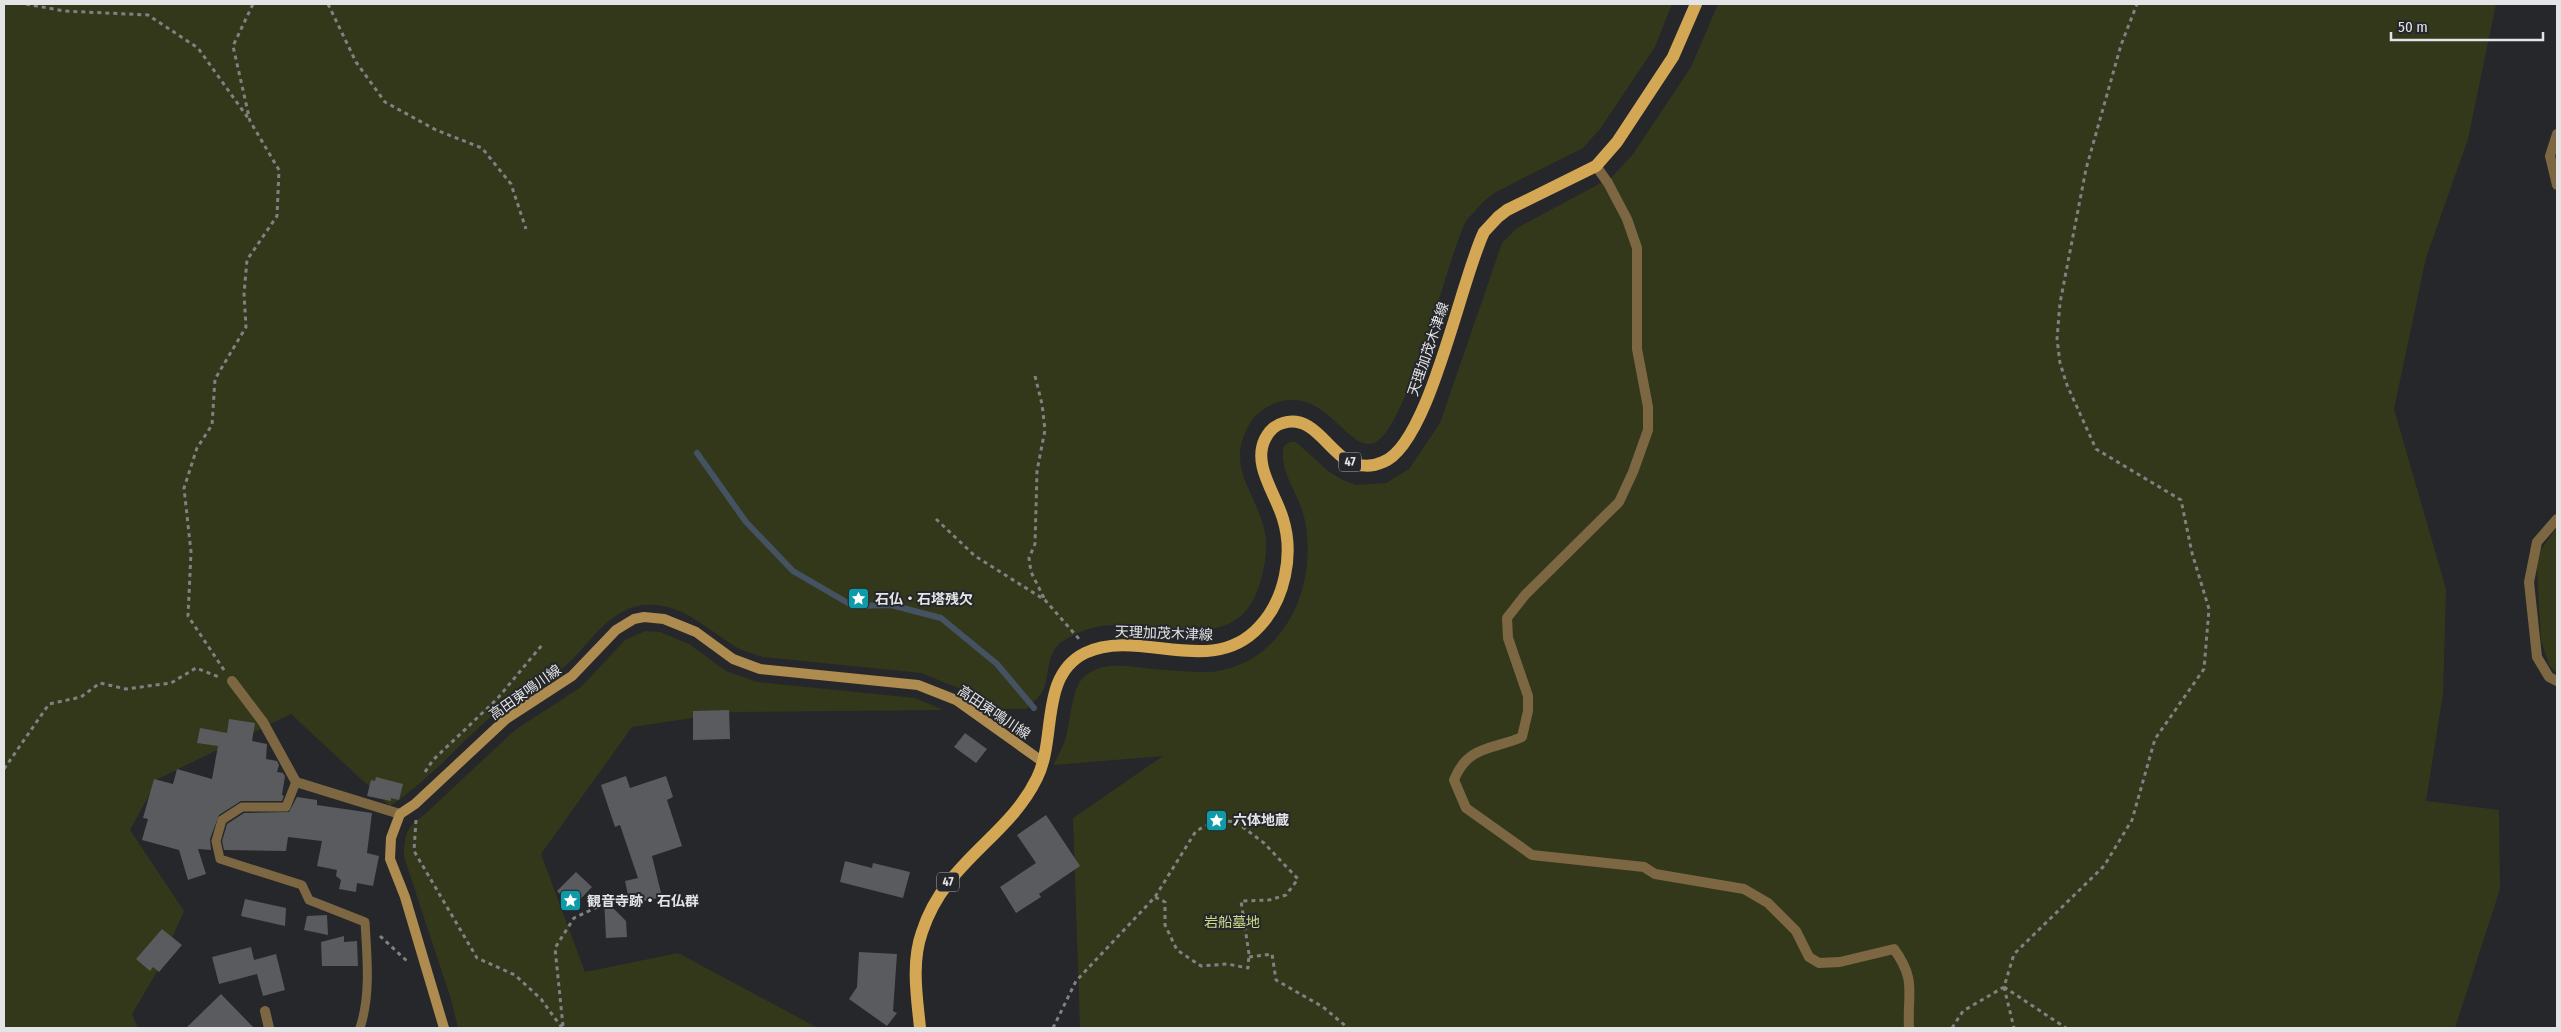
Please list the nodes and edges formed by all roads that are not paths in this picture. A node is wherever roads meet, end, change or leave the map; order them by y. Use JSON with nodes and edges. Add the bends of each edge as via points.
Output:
{"nodes":[{"id":1,"x":1696,"y":4,"type":"edge"},
{"id":2,"x":2557,"y":134,"type":"edge"},
{"id":3,"x":1596,"y":166,"type":"junction"},
{"id":4,"x":2557,"y":185,"type":"edge"},
{"id":5,"x":2557,"y":519,"type":"edge"},
{"id":6,"x":232,"y":681,"type":"road end"},
{"id":7,"x":2557,"y":681,"type":"edge"},
{"id":8,"x":1043,"y":762,"type":"junction"},
{"id":9,"x":296,"y":782,"type":"junction"},
{"id":10,"x":400,"y":814,"type":"junction"},
{"id":11,"x":265,"y":1011,"type":"dead end"},
{"id":12,"x":269,"y":1028,"type":"edge"},
{"id":13,"x":360,"y":1028,"type":"edge"},
{"id":14,"x":444,"y":1028,"type":"edge"},
{"id":15,"x":920,"y":1028,"type":"edge"},
{"id":16,"x":1909,"y":1028,"type":"edge"}],
"edges":[{"from":1,"to":3,"type":"main road","name":"天理加茂木津線","number":"47","via":[[1674,57],[1617,142]]},
{"from":2,"to":4,"type":"street","via":[[2550,156]]},
{"from":3,"to":8,"type":"main road","name":"天理加茂木津線","number":"47","via":[[1507,210],[1484,232],[1421,414],[1395,455],[1371,466],[1350,462],[1310,427],[1299,422],[1284,422],[1267,436],[1261,455],[1262,465],[1287,531],[1287,559],[1281,591],[1258,629],[1236,644],[1214,651],[1123,645],[1088,651],[1064,669],[1055,690]]},
{"from":3,"to":16,"type":"street","via":[[1628,219],[1637,248],[1637,349],[1648,407],[1648,430],[1619,502],[1525,595],[1508,618],[1508,638],[1528,696],[1522,737],[1479,750],[1466,758],[1454,780],[1459,794],[1466,808],[1532,855],[1644,867],[1655,874],[1744,889],[1768,903],[1796,931],[1809,957],[1819,963],[1840,962],[1894,949],[1906,965],[1911,981]]},
{"from":5,"to":7,"type":"street","via":[[2537,542],[2529,582],[2537,657]]},
{"from":6,"to":9,"type":"street","via":[[263,722]]},
{"from":8,"to":10,"type":"main road","name":"高田東鳴川線","via":[[956,700],[918,685],[760,669],[733,659],[696,632],[664,619],[644,617],[616,630],[572,676],[506,719],[415,804]]},
{"from":8,"to":15,"type":"main road","name":"天理加茂木津線","number":"47","via":[[1022,805],[963,863],[936,898],[921,934],[915,975]]},
{"from":9,"to":10,"type":"street"},
{"from":9,"to":13,"type":"lane","via":[[286,807],[242,807],[222,820],[216,841],[220,859],[302,885],[309,900],[365,922],[367,968],[364,1017]]},
{"from":10,"to":14,"type":"main road","via":[[391,838],[390,859]]},
{"from":11,"to":12,"type":"street"}]}
